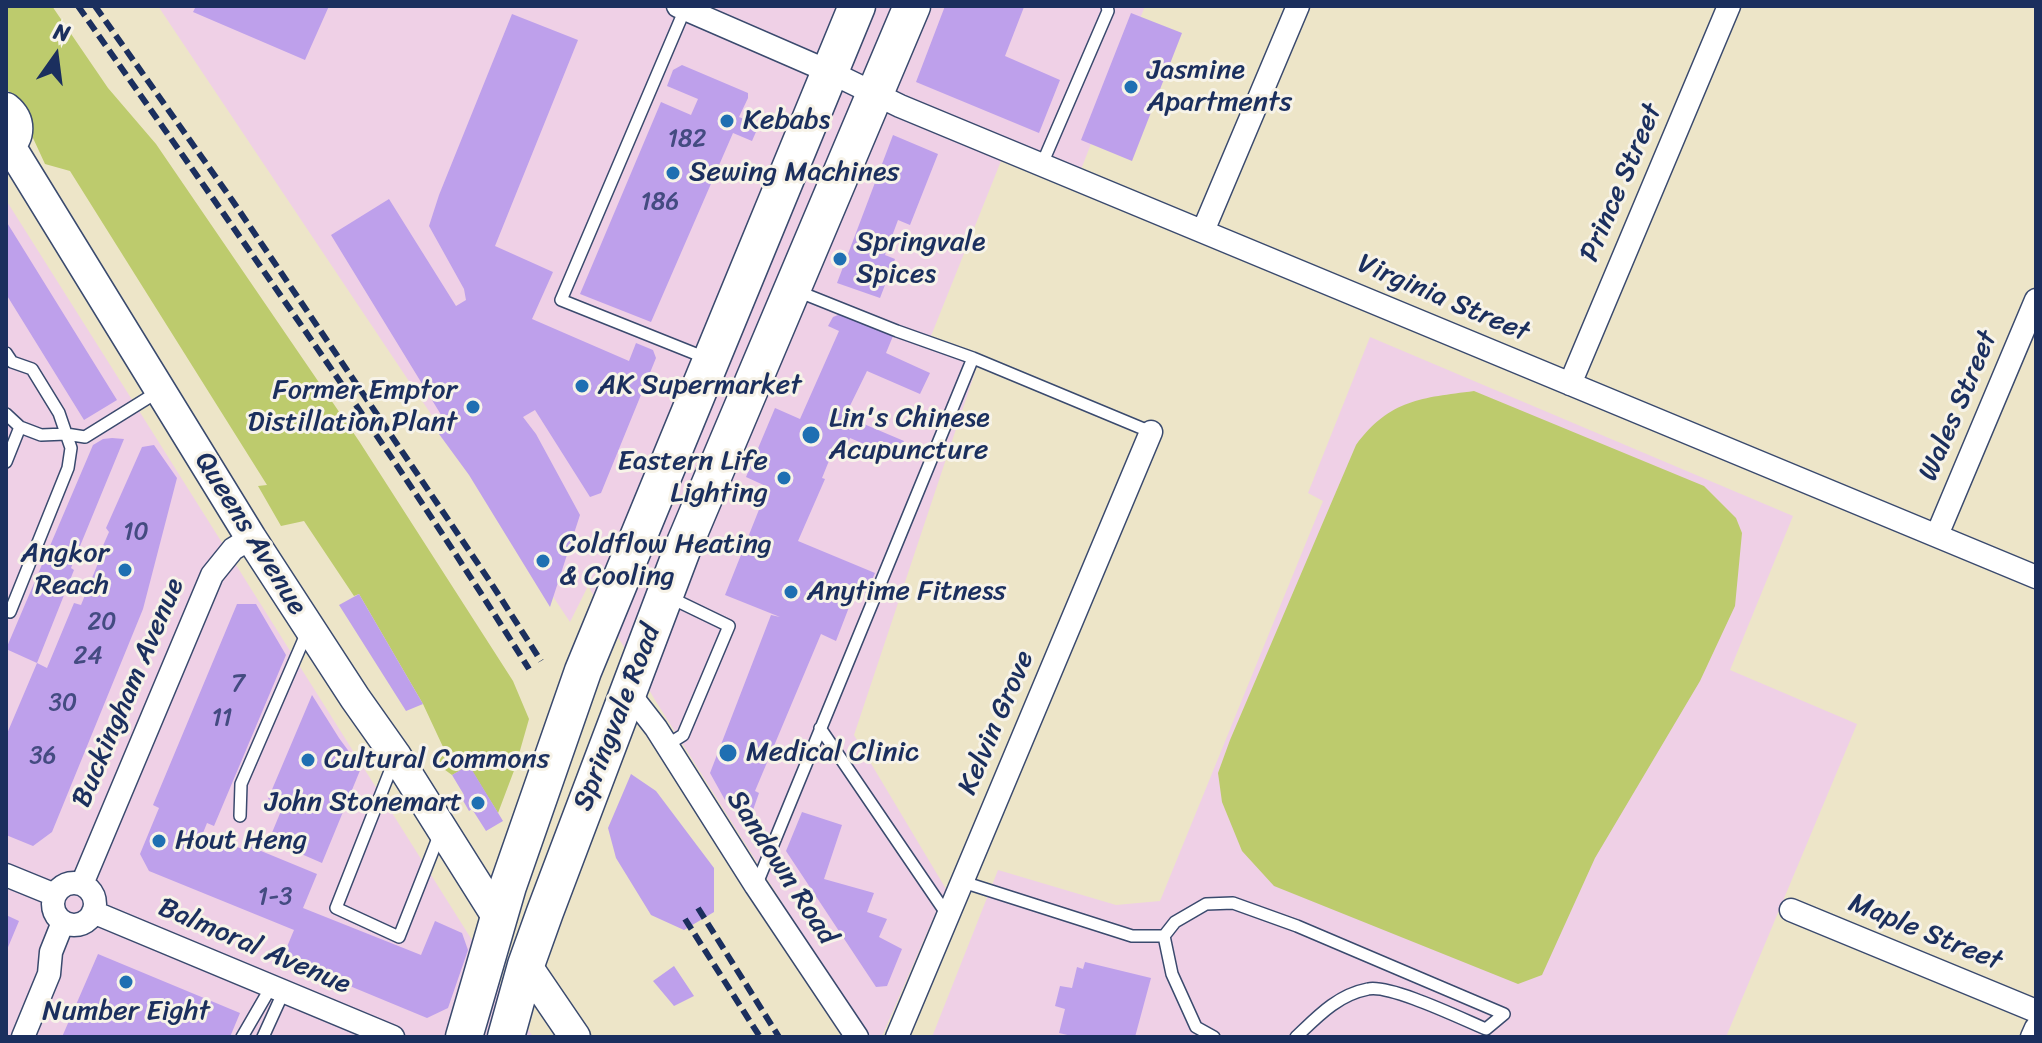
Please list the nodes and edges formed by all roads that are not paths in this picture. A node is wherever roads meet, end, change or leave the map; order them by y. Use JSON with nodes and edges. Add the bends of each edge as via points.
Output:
{"nodes":[{"id":1,"x":857,"y":6,"type":"edge"},
{"id":2,"x":912,"y":6,"type":"edge"},
{"id":3,"x":1107,"y":6,"type":"edge"},
{"id":4,"x":1298,"y":6,"type":"edge"},
{"id":5,"x":1729,"y":6,"type":"edge"},
{"id":6,"x":681,"y":8,"type":"edge"},
{"id":7,"x":830,"y":72,"type":"junction"},
{"id":8,"x":876,"y":95,"type":"junction"},
{"id":9,"x":6,"y":108,"type":"edge"},
{"id":10,"x":8,"y":148,"type":"edge"},
{"id":11,"x":1042,"y":164,"type":"junction"},
{"id":12,"x":1203,"y":231,"type":"junction"},
{"id":13,"x":793,"y":290,"type":"junction"},
{"id":14,"x":2036,"y":300,"type":"edge"},
{"id":15,"x":6,"y":353,"type":"edge"},
{"id":16,"x":973,"y":358,"type":"junction"},
{"id":17,"x":712,"y":360,"type":"junction"},
{"id":18,"x":1570,"y":384,"type":"junction"},
{"id":19,"x":159,"y":391,"type":"junction"},
{"id":20,"x":6,"y":414,"type":"edge"},
{"id":21,"x":20,"y":427,"type":"junction"},
{"id":22,"x":1151,"y":432,"type":"joint"},
{"id":23,"x":66,"y":434,"type":"junction"},
{"id":24,"x":6,"y":462,"type":"edge"},
{"id":25,"x":1937,"y":535,"type":"junction"},
{"id":26,"x":251,"y":538,"type":"junction"},
{"id":27,"x":2036,"y":577,"type":"edge"},
{"id":28,"x":665,"y":595,"type":"junction"},
{"id":29,"x":7,"y":615,"type":"edge"},
{"id":30,"x":309,"y":627,"type":"junction"},
{"id":31,"x":628,"y":692,"type":"junction"},
{"id":32,"x":820,"y":728,"type":"junction"},
{"id":33,"x":667,"y":745,"type":"junction"},
{"id":34,"x":396,"y":756,"type":"junction"},
{"id":35,"x":240,"y":816,"type":"dead end"},
{"id":36,"x":442,"y":828,"type":"junction"},
{"id":37,"x":6,"y":875,"type":"edge"},
{"id":38,"x":963,"y":882,"type":"junction"},
{"id":39,"x":82,"y":884,"type":"junction"},
{"id":40,"x":756,"y":886,"type":"junction"},
{"id":41,"x":55,"y":895,"type":"junction"},
{"id":42,"x":1791,"y":910,"type":"dead end"},
{"id":43,"x":93,"y":912,"type":"junction"},
{"id":44,"x":948,"y":917,"type":"junction"},
{"id":45,"x":498,"y":918,"type":"junction"},
{"id":46,"x":63,"y":922,"type":"junction"},
{"id":47,"x":1164,"y":936,"type":"junction"},
{"id":48,"x":526,"y":965,"type":"junction"},
{"id":49,"x":277,"y":990,"type":"junction"},
{"id":50,"x":2036,"y":1011,"type":"edge"},
{"id":51,"x":2036,"y":1028,"type":"edge"},
{"id":52,"x":1202,"y":1033,"type":"edge"},
{"id":53,"x":23,"y":1037,"type":"edge"},
{"id":54,"x":242,"y":1037,"type":"edge"},
{"id":55,"x":263,"y":1037,"type":"edge"},
{"id":56,"x":393,"y":1037,"type":"edge"},
{"id":57,"x":464,"y":1037,"type":"edge"},
{"id":58,"x":506,"y":1037,"type":"edge"},
{"id":59,"x":575,"y":1037,"type":"edge"},
{"id":60,"x":857,"y":1037,"type":"edge"},
{"id":61,"x":897,"y":1037,"type":"edge"},
{"id":62,"x":1214,"y":1037,"type":"edge"},
{"id":63,"x":1296,"y":1037,"type":"edge"},
{"id":64,"x":2032,"y":1037,"type":"edge"}],
"edges":[{"from":1,"to":7,"type":"highway","name":"Springvale Road"},
{"from":2,"to":8,"type":"highway","name":"Springvale Road"},
{"from":3,"to":11,"type":"lane"},
{"from":4,"to":12,"type":"street"},
{"from":5,"to":18,"type":"street","name":"Prince Street"},
{"from":6,"to":7,"type":"street","name":"Virginia Street"},
{"from":6,"to":17,"type":"lane","via":[[561,300]]},
{"from":7,"to":8,"type":"street","name":"Virginia Street"},
{"from":7,"to":17,"type":"highway","name":"Springvale Road"},
{"from":8,"to":11,"type":"street","name":"Virginia Street"},
{"from":8,"to":13,"type":"highway","name":"Springvale Road"},
{"from":9,"to":10,"type":"main road","via":[[17,125]]},
{"from":10,"to":19,"type":"main road","name":"Queens Avenue"},
{"from":11,"to":12,"type":"street","name":"Virginia Street"},
{"from":12,"to":18,"type":"street","name":"Virginia Street"},
{"from":13,"to":16,"type":"lane"},
{"from":13,"to":28,"type":"highway","name":"Springvale Road"},
{"from":14,"to":25,"type":"street","name":"Wales Street"},
{"from":15,"to":23,"type":"lane","via":[[12,362],[32,369]]},
{"from":16,"to":22,"type":"lane"},
{"from":16,"to":32,"type":"lane"},
{"from":17,"to":45,"type":"highway","name":"Springvale Road","via":[[583,671]]},
{"from":18,"to":25,"type":"street","name":"Virginia Street"},
{"from":19,"to":23,"type":"lane","via":[[85,437]]},
{"from":19,"to":26,"type":"main road","name":"Queens Avenue"},
{"from":20,"to":21,"type":"lane"},
{"from":21,"to":23,"type":"lane","via":[[41,435]]},
{"from":21,"to":24,"type":"lane"},
{"from":22,"to":38,"type":"street","name":"Kelvin Grove"},
{"from":23,"to":29,"type":"lane","via":[[71,448],[68,468]]},
{"from":25,"to":27,"type":"street","name":"Virginia Street"},
{"from":26,"to":30,"type":"main road","name":"Queens Avenue"},
{"from":26,"to":39,"type":"street","name":"Buckingham Avenue","via":[[233,549],[212,575]]},
{"from":28,"to":31,"type":"highway","name":"Springvale Road"},
{"from":28,"to":33,"type":"lane","via":[[729,626],[683,735]]},
{"from":30,"to":34,"type":"main road","name":"Queens Avenue"},
{"from":30,"to":35,"type":"lane","via":[[241,784]]},
{"from":31,"to":33,"type":"street","name":"Sandown Road"},
{"from":31,"to":48,"type":"highway","name":"Springvale Road"},
{"from":32,"to":40,"type":"lane"},
{"from":32,"to":44,"type":"lane"},
{"from":33,"to":40,"type":"street","name":"Sandown Road"},
{"from":34,"to":36,"type":"main road","name":"Queens Avenue"},
{"from":34,"to":36,"type":"lane","via":[[336,908],[399,937]]},
{"from":36,"to":45,"type":"main road","name":"Queens Avenue"},
{"from":37,"to":41,"type":"street"},
{"from":38,"to":44,"type":"street","name":"Kelvin Grove"},
{"from":38,"to":47,"type":"lane","via":[[1132,936]]},
{"from":39,"to":41,"type":"street","via":[[69,883]]},
{"from":39,"to":43,"type":"street","via":[[94,899]]},
{"from":40,"to":60,"type":"street","name":"Sandown Road"},
{"from":41,"to":46,"type":"street","via":[[53,907]]},
{"from":42,"to":50,"type":"street","name":"Maple Street"},
{"from":43,"to":46,"type":"street","via":[[84,922]]},
{"from":43,"to":49,"type":"street","name":"Balmoral Avenue"},
{"from":44,"to":61,"type":"street","name":"Kelvin Grove"},
{"from":45,"to":48,"type":"highway"},
{"from":45,"to":57,"type":"highway","name":"Springvale Road"},
{"from":46,"to":53,"type":"street"},
{"from":47,"to":52,"type":"lane","via":[[1172,974]]},
{"from":47,"to":63,"type":"lane","via":[[1175,922],[1206,904],[1233,903],[1504,1014],[1486,1029],[1395,992],[1371,988],[1331,1004]]},
{"from":48,"to":58,"type":"highway","name":"Springvale Road"},
{"from":48,"to":59,"type":"main road"},
{"from":49,"to":54,"type":"lane"},
{"from":49,"to":55,"type":"lane"},
{"from":49,"to":56,"type":"street","name":"Balmoral Avenue"},
{"from":51,"to":64,"type":"street"},
{"from":52,"to":62,"type":"lane"}]}
